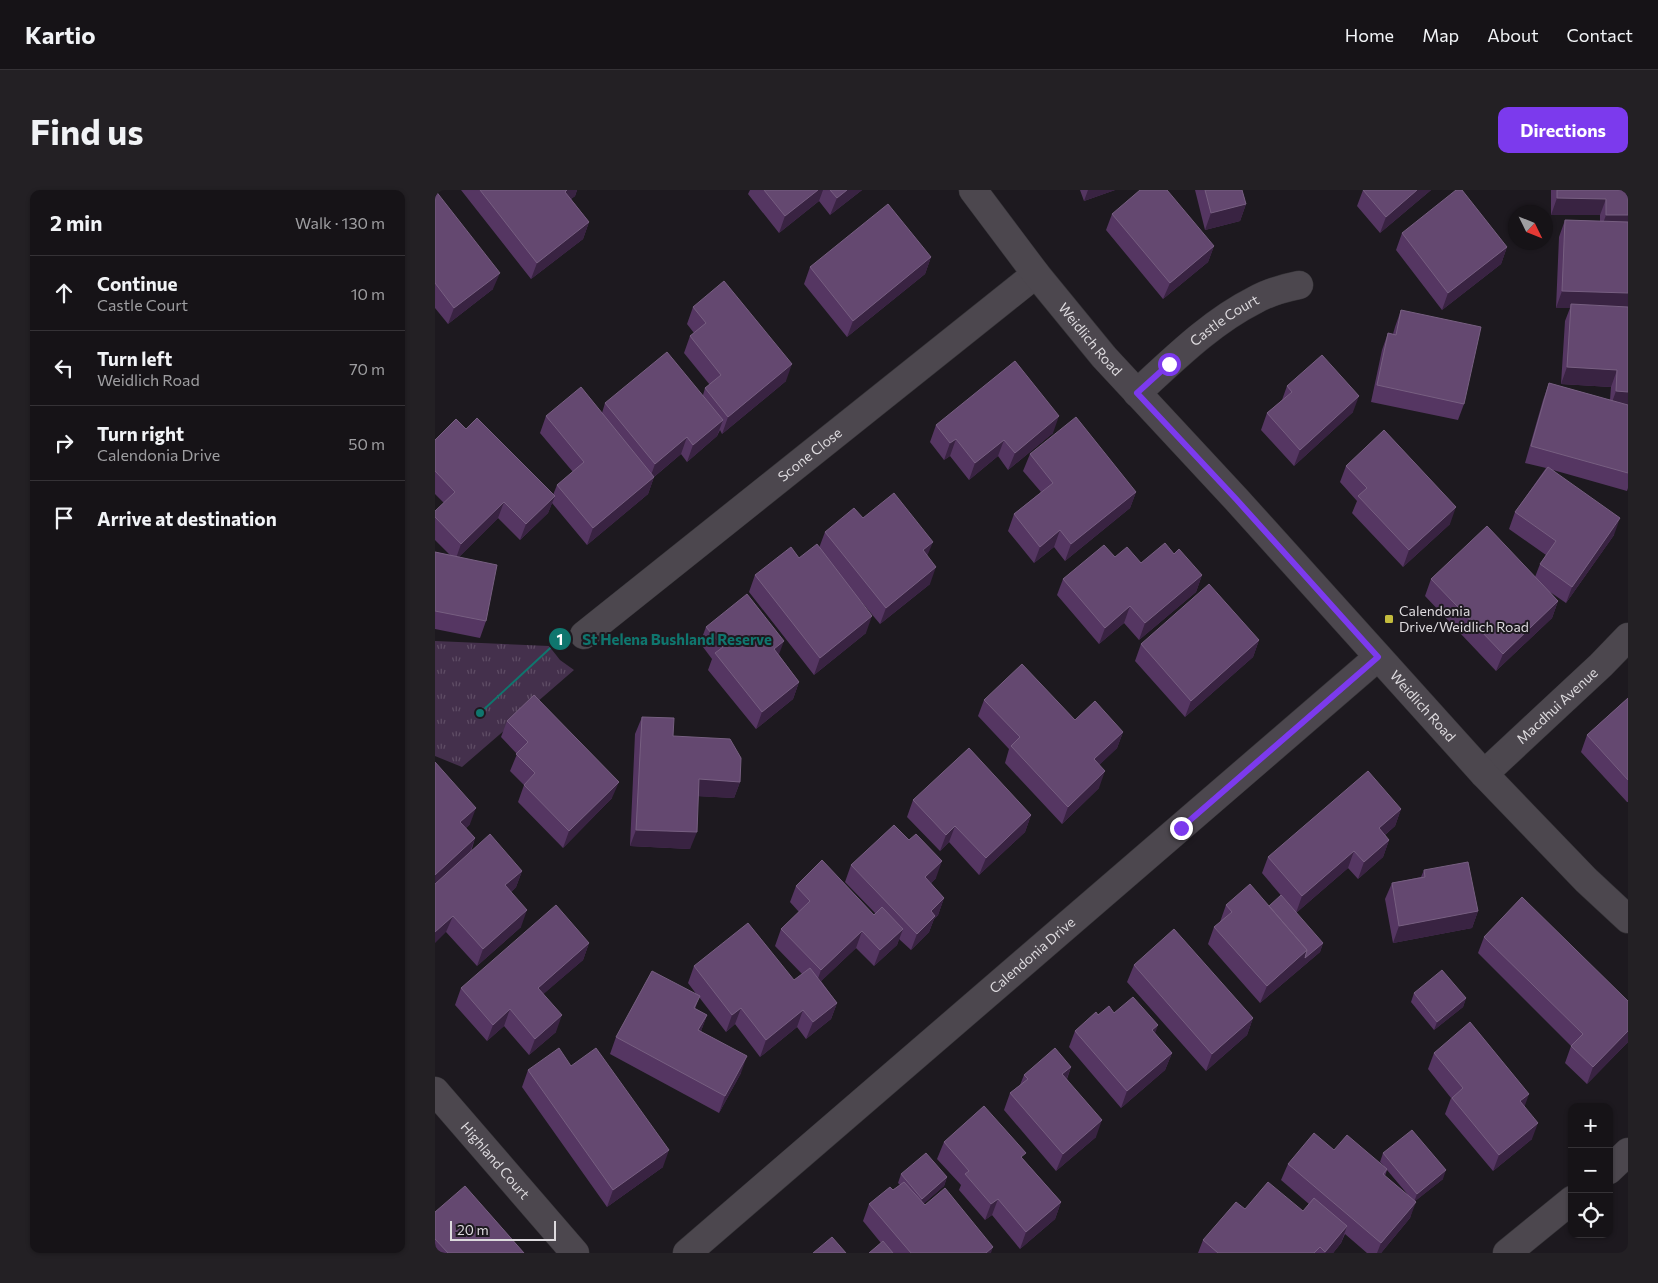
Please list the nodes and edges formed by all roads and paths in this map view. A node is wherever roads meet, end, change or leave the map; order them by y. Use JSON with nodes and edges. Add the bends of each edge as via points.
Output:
{"nodes":[{"id":1,"x":973,"y":190,"type":"edge"},
{"id":2,"x":1036,"y":274,"type":"junction"},
{"id":3,"x":1299,"y":285,"type":"dead end"},
{"id":4,"x":1137,"y":393,"type":"junction"},
{"id":5,"x":584,"y":635,"type":"dead end"},
{"id":6,"x":1628,"y":637,"type":"edge"},
{"id":7,"x":1378,"y":657,"type":"junction"},
{"id":8,"x":1484,"y":774,"type":"junction"},
{"id":9,"x":1628,"y":919,"type":"edge"},
{"id":10,"x":435,"y":1091,"type":"edge"},
{"id":11,"x":1628,"y":1152,"type":"edge"},
{"id":12,"x":1613,"y":1166,"type":"edge"},
{"id":13,"x":1568,"y":1203,"type":"edge"},
{"id":14,"x":575,"y":1253,"type":"edge"},
{"id":15,"x":687,"y":1253,"type":"edge"},
{"id":16,"x":1507,"y":1253,"type":"edge"}],
"edges":[{"from":1,"to":2,"type":"street","name":"Weidlich Road"},
{"from":2,"to":4,"type":"street","name":"Weidlich Road"},
{"from":2,"to":5,"type":"street","name":"Scone Close"},
{"from":3,"to":4,"type":"street","name":"Castle Court","via":[[1276,290],[1236,310]]},
{"from":4,"to":7,"type":"street","name":"Weidlich Road"},
{"from":6,"to":8,"type":"street","name":"Macdhui Avenue"},
{"from":7,"to":8,"type":"street","name":"Weidlich Road"},
{"from":7,"to":15,"type":"street","name":"Calendonia Drive"},
{"from":8,"to":9,"type":"street","name":"Weidlich Road"},
{"from":10,"to":14,"type":"street","name":"Highland Court"},
{"from":11,"to":12,"type":"street"},
{"from":13,"to":16,"type":"street"}]}
